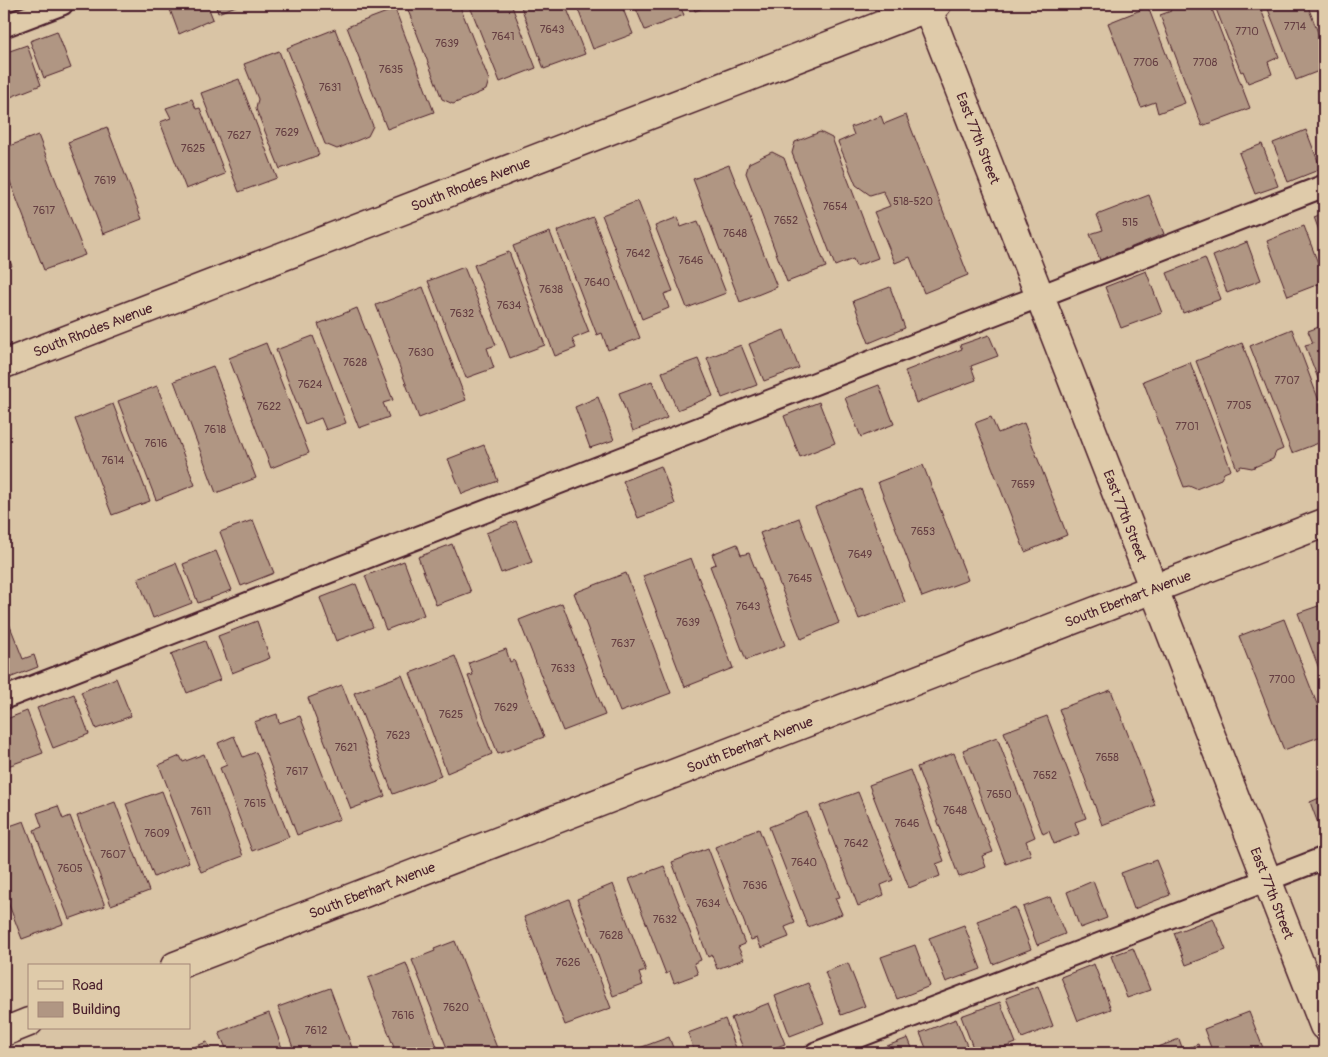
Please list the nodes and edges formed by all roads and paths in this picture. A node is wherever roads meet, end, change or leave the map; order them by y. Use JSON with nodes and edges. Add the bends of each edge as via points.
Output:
{"nodes":[{"id":1,"x":62,"y":4,"type":"edge"},
{"id":2,"x":930,"y":5,"type":"edge"},
{"id":3,"x":4,"y":26,"type":"edge"},
{"id":4,"x":1324,"y":186,"type":"edge"},
{"id":5,"x":1040,"y":296,"type":"junction"},
{"id":6,"x":4,"y":364,"type":"edge"},
{"id":7,"x":1324,"y":522,"type":"edge"},
{"id":8,"x":1154,"y":588,"type":"junction"},
{"id":9,"x":4,"y":698,"type":"edge"},
{"id":10,"x":1324,"y":858,"type":"edge"},
{"id":11,"x":1267,"y":880,"type":"junction"},
{"id":12,"x":180,"y":964,"type":"edge"},
{"id":13,"x":28,"y":1022,"type":"edge"},
{"id":14,"x":1324,"y":1026,"type":"edge"},
{"id":15,"x":4,"y":1032,"type":"edge"},
{"id":16,"x":816,"y":1053,"type":"edge"}],
"edges":[{"from":1,"to":3,"type":"lane"},
{"from":2,"to":5,"type":"street","name":"East 77th Street"},
{"from":2,"to":6,"type":"street","name":"South Rhodes Avenue"},
{"from":4,"to":5,"type":"lane"},
{"from":5,"to":8,"type":"street","name":"East 77th Street"},
{"from":5,"to":9,"type":"lane"},
{"from":7,"to":8,"type":"street","name":"South Eberhart Avenue"},
{"from":8,"to":11,"type":"street","name":"East 77th Street"},
{"from":8,"to":12,"type":"street","name":"South Eberhart Avenue"},
{"from":10,"to":11,"type":"lane"},
{"from":11,"to":14,"type":"street","name":"East 77th Street"},
{"from":11,"to":16,"type":"lane"},
{"from":13,"to":15,"type":"street"}]}
